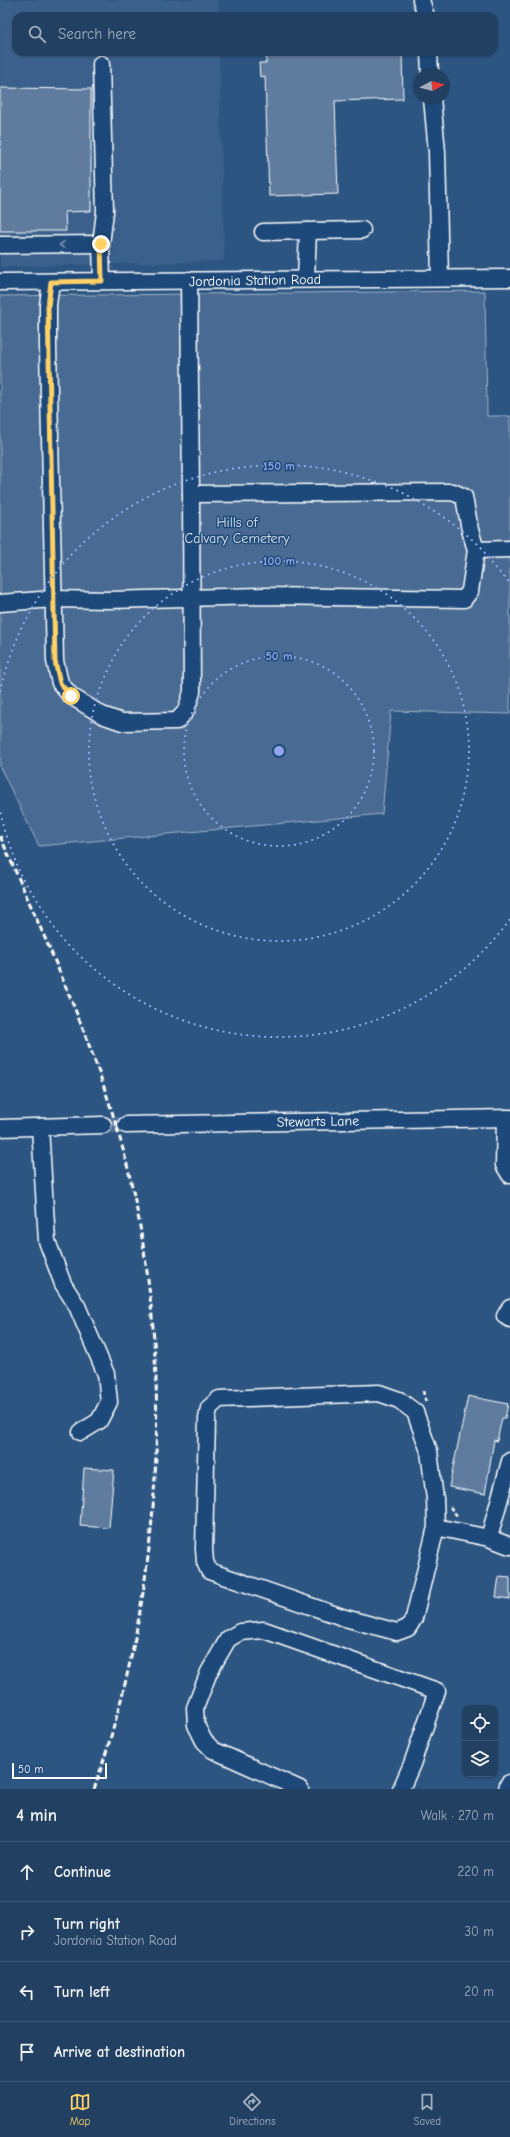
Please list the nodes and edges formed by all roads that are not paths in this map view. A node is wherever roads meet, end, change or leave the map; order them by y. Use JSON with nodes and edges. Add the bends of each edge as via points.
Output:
{"nodes":[{"id":1,"x":421,"y":0,"type":"edge"},
{"id":2,"x":425,"y":12,"type":"edge"},
{"id":3,"x":429,"y":56,"type":"edge"},
{"id":4,"x":101,"y":64,"type":"dead end"},
{"id":5,"x":430,"y":68,"type":"edge"},
{"id":6,"x":432,"y":104,"type":"edge"},
{"id":7,"x":362,"y":230,"type":"dead end"},
{"id":8,"x":308,"y":231,"type":"junction"},
{"id":9,"x":263,"y":232,"type":"dead end"},
{"id":10,"x":101,"y":244,"type":"junction"},
{"id":11,"x":0,"y":245,"type":"edge"},
{"id":12,"x":440,"y":278,"type":"junction"},
{"id":13,"x":510,"y":278,"type":"edge"},
{"id":14,"x":306,"y":279,"type":"junction"},
{"id":15,"x":189,"y":280,"type":"junction"},
{"id":16,"x":102,"y":281,"type":"junction"},
{"id":17,"x":0,"y":282,"type":"edge"},
{"id":18,"x":51,"y":282,"type":"junction"},
{"id":19,"x":190,"y":494,"type":"junction"},
{"id":20,"x":476,"y":550,"type":"junction"},
{"id":21,"x":510,"y":550,"type":"edge"},
{"id":22,"x":191,"y":598,"type":"junction"},
{"id":23,"x":54,"y":599,"type":"junction"},
{"id":24,"x":0,"y":602,"type":"edge"},
{"id":25,"x":508,"y":1118,"type":"edge"},
{"id":26,"x":103,"y":1125,"type":"tunnel mouth"},
{"id":27,"x":126,"y":1125,"type":"tunnel mouth"},
{"id":28,"x":40,"y":1127,"type":"junction"},
{"id":29,"x":0,"y":1128,"type":"edge"},
{"id":30,"x":510,"y":1175,"type":"edge"},
{"id":31,"x":510,"y":1308,"type":"edge"},
{"id":32,"x":510,"y":1319,"type":"edge"},
{"id":33,"x":81,"y":1432,"type":"dead end"},
{"id":34,"x":510,"y":1461,"type":"edge"},
{"id":35,"x":436,"y":1527,"type":"junction"},
{"id":36,"x":489,"y":1538,"type":"junction"},
{"id":37,"x":510,"y":1546,"type":"edge"},
{"id":38,"x":510,"y":1785,"type":"edge"},
{"id":39,"x":300,"y":1789,"type":"edge"},
{"id":40,"x":401,"y":1789,"type":"edge"},
{"id":41,"x":508,"y":1789,"type":"edge"}],
"edges":[{"from":1,"to":2,"type":"street"},
{"from":3,"to":5,"type":"street"},
{"from":4,"to":10,"type":"street","via":[[105,212]]},
{"from":6,"to":12,"type":"street"},
{"from":7,"to":8,"type":"street"},
{"from":8,"to":9,"type":"street"},
{"from":8,"to":14,"type":"street"},
{"from":10,"to":11,"type":"street","one_way":true},
{"from":10,"to":16,"type":"street"},
{"from":12,"to":13,"type":"street","name":"Jordonia Station Road"},
{"from":12,"to":14,"type":"street","name":"Jordonia Station Road"},
{"from":14,"to":15,"type":"street","name":"Jordonia Station Road"},
{"from":15,"to":16,"type":"street","name":"Jordonia Station Road"},
{"from":15,"to":19,"type":"street"},
{"from":16,"to":18,"type":"street","name":"Jordonia Station Road"},
{"from":17,"to":18,"type":"street","name":"Jordonia Station Road"},
{"from":18,"to":23,"type":"street","via":[[48,347]]},
{"from":19,"to":20,"type":"street","via":[[453,492],[464,497]]},
{"from":19,"to":22,"type":"street"},
{"from":20,"to":21,"type":"street"},
{"from":20,"to":22,"type":"street","via":[[470,591],[464,599],[264,596]]},
{"from":22,"to":23,"type":"street"},
{"from":22,"to":23,"type":"street","via":[[192,692],[186,711],[177,721],[130,722],[102,715],[71,696],[60,683],[55,661]]},
{"from":23,"to":24,"type":"street"},
{"from":25,"to":27,"type":"street","name":"Stewarts Lane"},
{"from":25,"to":30,"type":"street","via":[[504,1165]]},
{"from":26,"to":28,"type":"street"},
{"from":28,"to":29,"type":"street"},
{"from":28,"to":33,"type":"street","via":[[47,1241],[63,1284],[77,1306],[106,1374],[109,1402],[99,1421]]},
{"from":31,"to":32,"type":"street","via":[[505,1316]]},
{"from":34,"to":36,"type":"street"},
{"from":35,"to":35,"type":"street","via":[[414,1618],[408,1628],[397,1632],[345,1618],[209,1571],[204,1562],[209,1408],[219,1399],[284,1395],[379,1393],[400,1400],[415,1412],[429,1451]]},
{"from":35,"to":36,"type":"street"},
{"from":36,"to":37,"type":"street"},
{"from":38,"to":41,"type":"main road"},
{"from":39,"to":40,"type":"street","via":[[213,1750],[204,1741],[196,1725],[196,1708],[209,1672],[228,1639],[240,1632],[264,1630],[437,1691]]}]}
